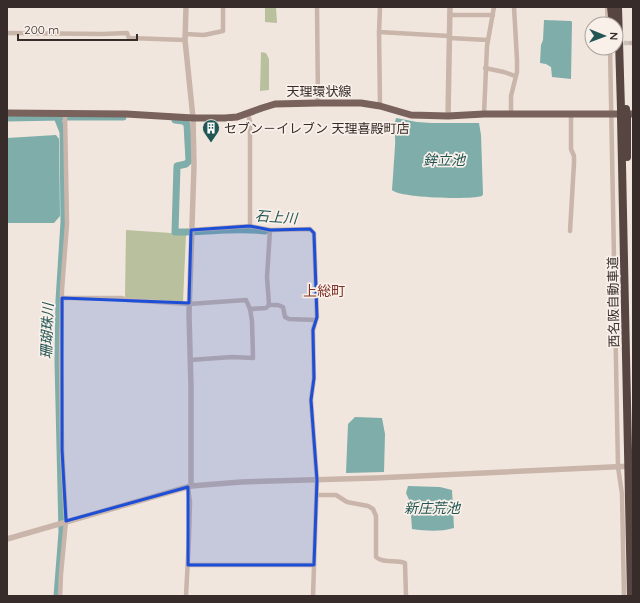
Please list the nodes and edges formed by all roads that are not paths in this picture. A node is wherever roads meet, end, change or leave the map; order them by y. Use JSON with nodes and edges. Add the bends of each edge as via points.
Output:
{"nodes":[{"id":1,"x":186,"y":7,"type":"edge"},
{"id":2,"x":223,"y":7,"type":"edge"},
{"id":3,"x":317,"y":7,"type":"edge"},
{"id":4,"x":380,"y":7,"type":"edge"},
{"id":5,"x":450,"y":7,"type":"edge"},
{"id":6,"x":494,"y":7,"type":"edge"},
{"id":7,"x":514,"y":7,"type":"edge"},
{"id":8,"x":618,"y":7,"type":"edge"},
{"id":9,"x":623,"y":7,"type":"edge"},
{"id":10,"x":493,"y":15,"type":"junction"},
{"id":11,"x":450,"y":16,"type":"junction"},
{"id":12,"x":379,"y":32,"type":"junction"},
{"id":13,"x":7,"y":33,"type":"edge"},
{"id":14,"x":185,"y":37,"type":"junction"},
{"id":15,"x":449,"y":37,"type":"junction"},
{"id":16,"x":488,"y":40,"type":"junction"},
{"id":17,"x":610,"y":56,"type":"edge"},
{"id":18,"x":616,"y":56,"type":"edge"},
{"id":19,"x":485,"y":68,"type":"junction"},
{"id":20,"x":515,"y":76,"type":"junction"},
{"id":21,"x":620,"y":89,"type":"junction"},
{"id":22,"x":318,"y":103,"type":"junction"},
{"id":23,"x":380,"y":106,"type":"junction"},
{"id":24,"x":7,"y":113,"type":"edge"},
{"id":25,"x":625,"y":113,"type":"edge"},
{"id":26,"x":65,"y":114,"type":"junction"},
{"id":27,"x":248,"y":114,"type":"junction"},
{"id":28,"x":484,"y":114,"type":"junction"},
{"id":29,"x":510,"y":114,"type":"junction"},
{"id":30,"x":571,"y":114,"type":"junction"},
{"id":31,"x":610,"y":114,"type":"junction"},
{"id":32,"x":448,"y":116,"type":"junction"},
{"id":33,"x":193,"y":118,"type":"junction"},
{"id":34,"x":250,"y":226,"type":"junction"},
{"id":35,"x":191,"y":230,"type":"junction"},
{"id":36,"x":270,"y":231,"type":"junction"},
{"id":37,"x":570,"y":231,"type":"dead end"},
{"id":38,"x":62,"y":298,"type":"junction"},
{"id":39,"x":189,"y":304,"type":"junction"},
{"id":40,"x":269,"y":305,"type":"junction"},
{"id":41,"x":250,"y":309,"type":"junction"},
{"id":42,"x":315,"y":322,"type":"junction"},
{"id":43,"x":190,"y":360,"type":"junction"},
{"id":44,"x":633,"y":431,"type":"edge"},
{"id":45,"x":633,"y":466,"type":"edge"},
{"id":46,"x":618,"y":467,"type":"junction"},
{"id":47,"x":317,"y":480,"type":"junction"},
{"id":48,"x":189,"y":487,"type":"junction"},
{"id":49,"x":317,"y":495,"type":"junction"},
{"id":50,"x":66,"y":521,"type":"junction"},
{"id":51,"x":7,"y":539,"type":"edge"},
{"id":52,"x":188,"y":565,"type":"junction"},
{"id":53,"x":314,"y":565,"type":"junction"},
{"id":54,"x":60,"y":596,"type":"edge"},
{"id":55,"x":186,"y":596,"type":"edge"},
{"id":56,"x":313,"y":596,"type":"edge"},
{"id":57,"x":406,"y":596,"type":"edge"},
{"id":58,"x":624,"y":596,"type":"edge"},
{"id":59,"x":631,"y":596,"type":"edge"}],
"edges":[{"from":1,"to":14,"type":"street"},
{"from":2,"to":14,"type":"street","via":[[223,31]]},
{"from":3,"to":22,"type":"street"},
{"from":4,"to":12,"type":"street"},
{"from":5,"to":11,"type":"street"},
{"from":6,"to":10,"type":"street"},
{"from":7,"to":20,"type":"street","via":[[517,60]]},
{"from":8,"to":21,"type":"highway","name":"西名阪自動車道"},
{"from":9,"to":25,"type":"highway","name":"西名阪自動車道"},
{"from":10,"to":11,"type":"street"},
{"from":10,"to":16,"type":"street"},
{"from":11,"to":15,"type":"street"},
{"from":12,"to":15,"type":"street"},
{"from":12,"to":23,"type":"street"},
{"from":13,"to":14,"type":"street","via":[[127,33],[129,38]]},
{"from":14,"to":33,"type":"street"},
{"from":15,"to":16,"type":"street"},
{"from":15,"to":32,"type":"street"},
{"from":16,"to":19,"type":"street"},
{"from":17,"to":31,"type":"street"},
{"from":18,"to":21,"type":"highway"},
{"from":19,"to":20,"type":"street"},
{"from":19,"to":28,"type":"street"},
{"from":20,"to":29,"type":"street"},
{"from":21,"to":25,"type":"highway","name":"西名阪自動車道"},
{"from":22,"to":23,"type":"main road","name":"天理環状線","via":[[361,103]]},
{"from":22,"to":27,"type":"main road","name":"天理環状線","via":[[283,103]]},
{"from":23,"to":32,"type":"main road","name":"天理環状線","via":[[411,115]]},
{"from":24,"to":26,"type":"main road","name":"天理環状線"},
{"from":25,"to":31,"type":"main road","name":"天理環状線"},
{"from":25,"to":44,"type":"highway","name":"西名阪自動車道"},
{"from":25,"to":59,"type":"highway","name":"西名阪自動車道","bridge":true},
{"from":26,"to":33,"type":"main road","name":"天理環状線"},
{"from":26,"to":38,"type":"street","via":[[67,224]]},
{"from":27,"to":33,"type":"main road","name":"天理環状線","via":[[225,118]]},
{"from":27,"to":34,"type":"street"},
{"from":28,"to":29,"type":"main road","name":"天理環状線"},
{"from":28,"to":32,"type":"main road","name":"天理環状線"},
{"from":29,"to":30,"type":"main road","name":"天理環状線"},
{"from":30,"to":31,"type":"main road","name":"天理環状線"},
{"from":30,"to":37,"type":"street","via":[[571,149],[574,163]]},
{"from":31,"to":46,"type":"street"},
{"from":33,"to":35,"type":"street"},
{"from":34,"to":35,"type":"street"},
{"from":34,"to":36,"type":"street"},
{"from":35,"to":39,"type":"street"},
{"from":36,"to":40,"type":"street","via":[[267,277]]},
{"from":36,"to":42,"type":"street","via":[[310,229],[314,233]]},
{"from":38,"to":39,"type":"street","via":[[122,298]]},
{"from":38,"to":50,"type":"street","via":[[62,450]]},
{"from":39,"to":41,"type":"street","via":[[246,300]]},
{"from":39,"to":43,"type":"street"},
{"from":40,"to":41,"type":"street","via":[[266,308]]},
{"from":40,"to":42,"type":"street","via":[[283,307],[289,319]]},
{"from":41,"to":43,"type":"street","via":[[253,358]]},
{"from":42,"to":47,"type":"street","via":[[311,400]]},
{"from":43,"to":48,"type":"street"},
{"from":45,"to":46,"type":"street"},
{"from":46,"to":47,"type":"street"},
{"from":46,"to":58,"type":"street","via":[[622,494]]},
{"from":47,"to":48,"type":"street","via":[[241,482]]},
{"from":47,"to":49,"type":"street"},
{"from":48,"to":50,"type":"street"},
{"from":48,"to":52,"type":"street"},
{"from":49,"to":53,"type":"street"},
{"from":49,"to":57,"type":"street","via":[[336,495],[347,502],[373,509],[376,516],[376,557],[405,563]]},
{"from":50,"to":51,"type":"street"},
{"from":50,"to":54,"type":"street"},
{"from":52,"to":53,"type":"street"},
{"from":52,"to":55,"type":"street"},
{"from":53,"to":56,"type":"street"}]}
